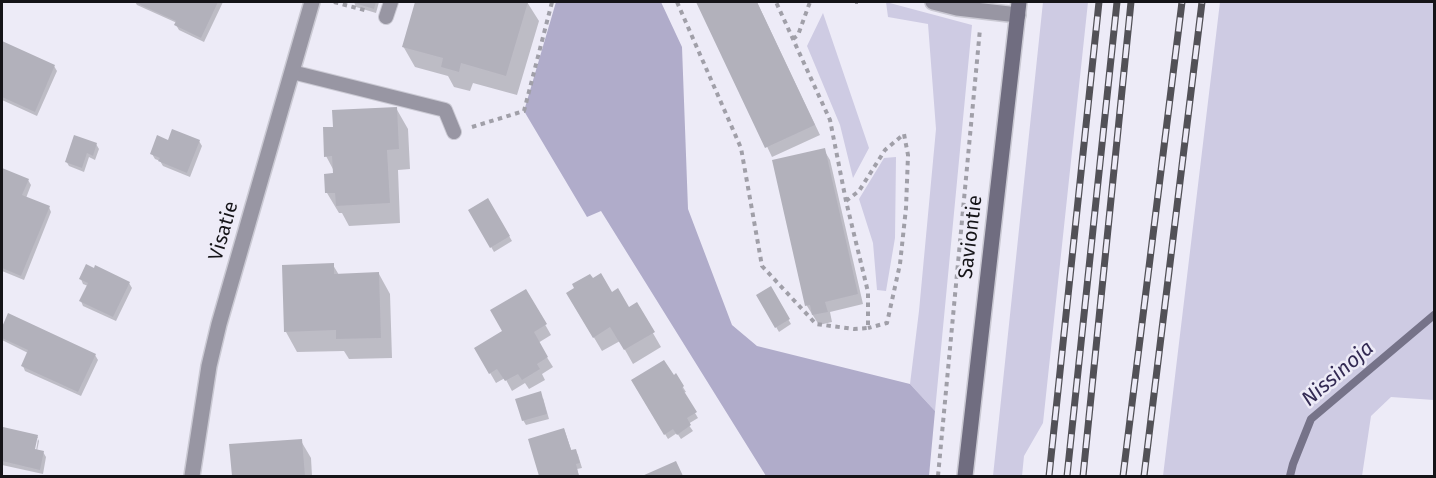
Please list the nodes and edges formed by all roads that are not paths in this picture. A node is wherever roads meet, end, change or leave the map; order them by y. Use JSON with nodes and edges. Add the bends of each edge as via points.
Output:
{"nodes":[{"id":1,"x":312,"y":2,"type":"edge"},
{"id":2,"x":391,"y":2,"type":"edge"},
{"id":3,"x":933,"y":2,"type":"edge"},
{"id":4,"x":1018,"y":8,"type":"edge"},
{"id":5,"x":386,"y":17,"type":"road end"},
{"id":6,"x":292,"y":72,"type":"junction"},
{"id":7,"x":454,"y":132,"type":"road end"},
{"id":8,"x":192,"y":477,"type":"edge"},
{"id":9,"x":965,"y":477,"type":"edge"}],
"edges":[{"from":1,"to":6,"type":"street","name":"Visatie"},
{"from":2,"to":5,"type":"lane"},
{"from":3,"to":4,"type":"street","via":[[981,12]]},
{"from":4,"to":9,"type":"main road","name":"Saviontie"},
{"from":6,"to":7,"type":"lane","via":[[445,110]]},
{"from":6,"to":8,"type":"street","name":"Visatie","via":[[219,324]]}]}
